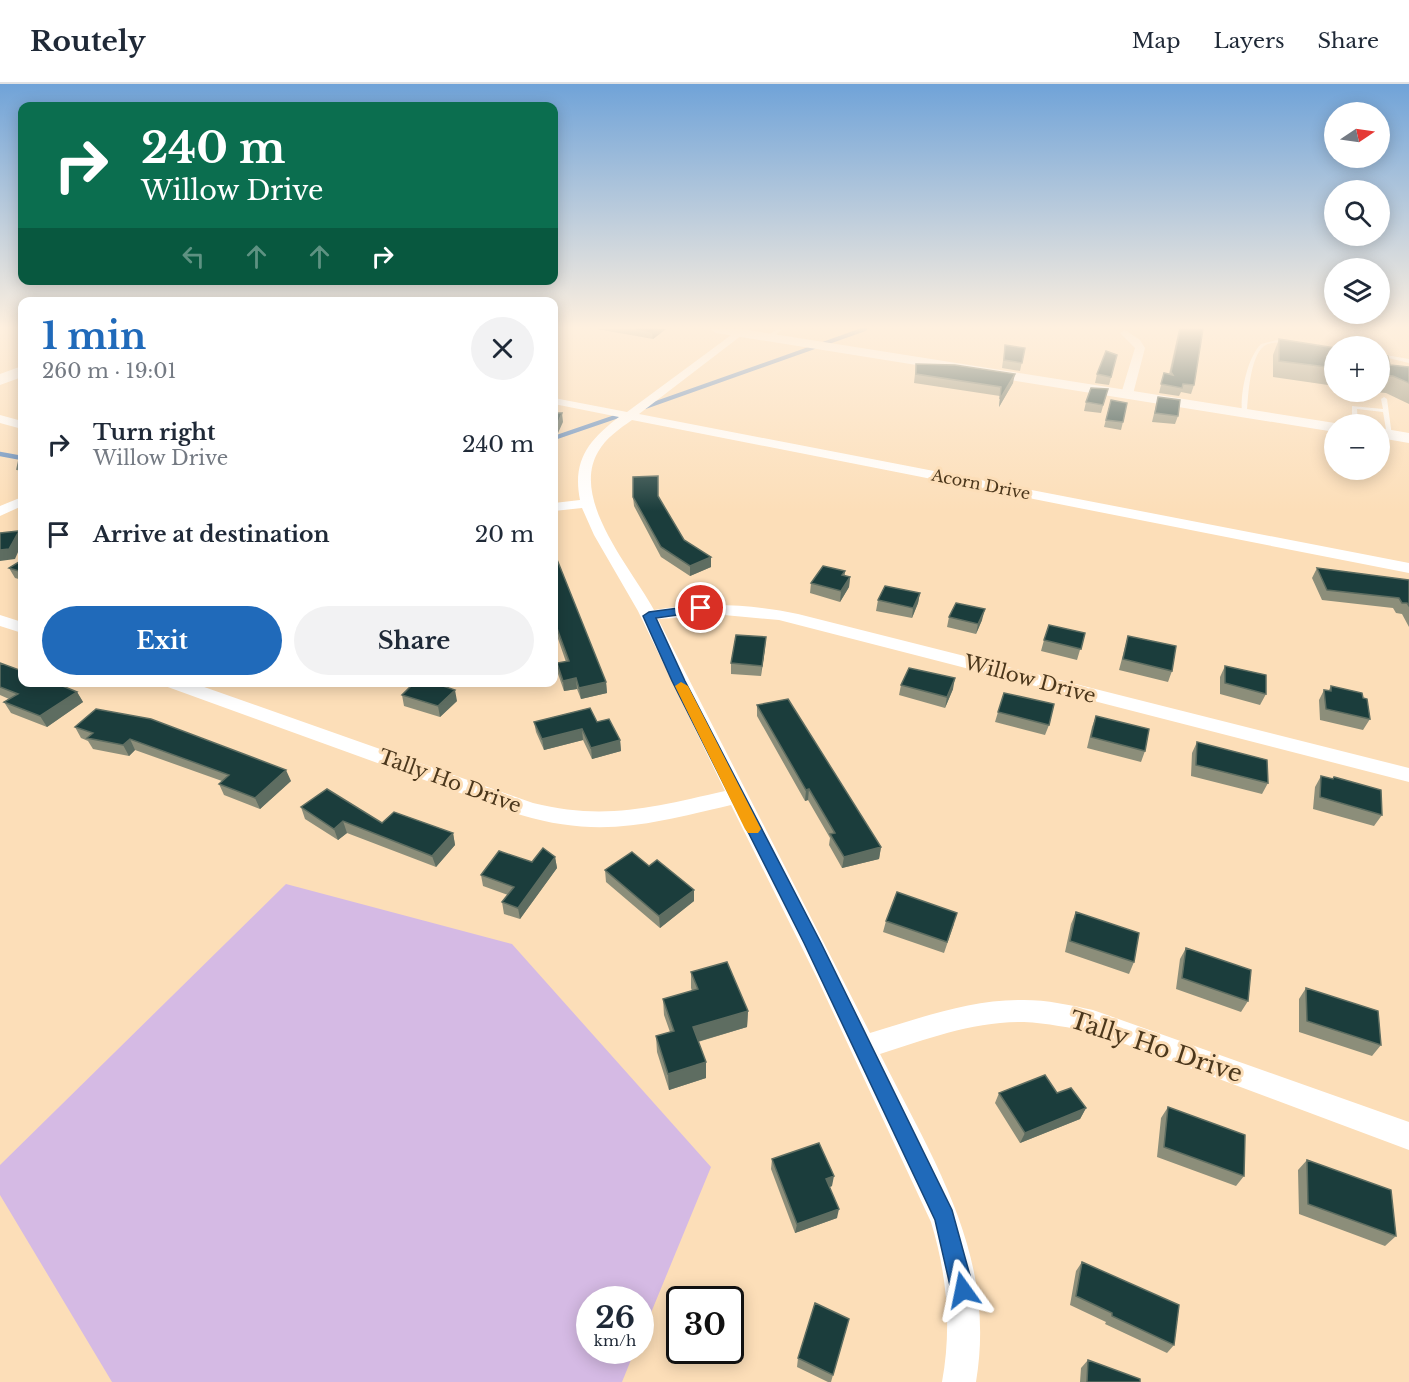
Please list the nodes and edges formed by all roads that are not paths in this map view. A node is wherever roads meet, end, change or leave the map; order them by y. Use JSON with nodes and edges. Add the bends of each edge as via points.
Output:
{"nodes":[{"id":1,"x":659,"y":390,"type":"edge"},
{"id":2,"x":1099,"y":390,"type":"edge"},
{"id":3,"x":1128,"y":390,"type":"edge"},
{"id":4,"x":1247,"y":390,"type":"edge"},
{"id":5,"x":1127,"y":394,"type":"junction"},
{"id":6,"x":558,"y":401,"type":"edge"},
{"id":7,"x":1384,"y":402,"type":"edge"},
{"id":8,"x":1386,"y":411,"type":"junction"},
{"id":9,"x":1244,"y":412,"type":"junction"},
{"id":10,"x":1354,"y":414,"type":"edge"},
{"id":11,"x":1386,"y":414,"type":"edge"},
{"id":12,"x":630,"y":415,"type":"junction"},
{"id":13,"x":0,"y":419,"type":"edge"},
{"id":14,"x":18,"y":424,"type":"edge"},
{"id":15,"x":1324,"y":424,"type":"edge"},
{"id":16,"x":1390,"y":435,"type":"edge"},
{"id":17,"x":1409,"y":438,"type":"edge"},
{"id":18,"x":18,"y":503,"type":"edge"},
{"id":19,"x":587,"y":503,"type":"junction"},
{"id":20,"x":558,"y":507,"type":"edge"},
{"id":21,"x":0,"y":512,"type":"edge"},
{"id":22,"x":1409,"y":568,"type":"edge"},
{"id":23,"x":649,"y":616,"type":"junction"},
{"id":24,"x":0,"y":620,"type":"edge"},
{"id":25,"x":18,"y":627,"type":"edge"},
{"id":26,"x":185,"y":687,"type":"edge"},
{"id":27,"x":1409,"y":776,"type":"edge"},
{"id":28,"x":737,"y":796,"type":"junction"},
{"id":29,"x":862,"y":1047,"type":"junction"},
{"id":30,"x":1409,"y":1136,"type":"edge"},
{"id":31,"x":959,"y":1382,"type":"edge"}],
"edges":[{"from":1,"to":12,"type":"street"},
{"from":2,"to":5,"type":"street"},
{"from":3,"to":5,"type":"street"},
{"from":4,"to":9,"type":"lane"},
{"from":5,"to":9,"type":"street"},
{"from":6,"to":12,"type":"street","name":"Acorn Drive"},
{"from":7,"to":8,"type":"lane"},
{"from":8,"to":10,"type":"lane","via":[[1354,407]]},
{"from":8,"to":11,"type":"lane"},
{"from":9,"to":15,"type":"street"},
{"from":12,"to":19,"type":"street","via":[[592,451],[584,477]]},
{"from":12,"to":22,"type":"street","name":"Acorn Drive"},
{"from":13,"to":14,"type":"street"},
{"from":16,"to":17,"type":"street"},
{"from":18,"to":21,"type":"street"},
{"from":19,"to":20,"type":"street"},
{"from":19,"to":23,"type":"street"},
{"from":23,"to":27,"type":"street","name":"Willow Drive","via":[[721,608],[798,619]]},
{"from":23,"to":28,"type":"street"},
{"from":24,"to":25,"type":"street"},
{"from":26,"to":28,"type":"street","name":"Tally Ho Drive","via":[[529,810],[562,818],[634,818]]},
{"from":28,"to":29,"type":"street"},
{"from":29,"to":30,"type":"street","name":"Tally Ho Drive","via":[[988,1013],[1046,1012],[1093,1021]]},
{"from":29,"to":31,"type":"street","via":[[951,1234],[963,1290]]}]}
